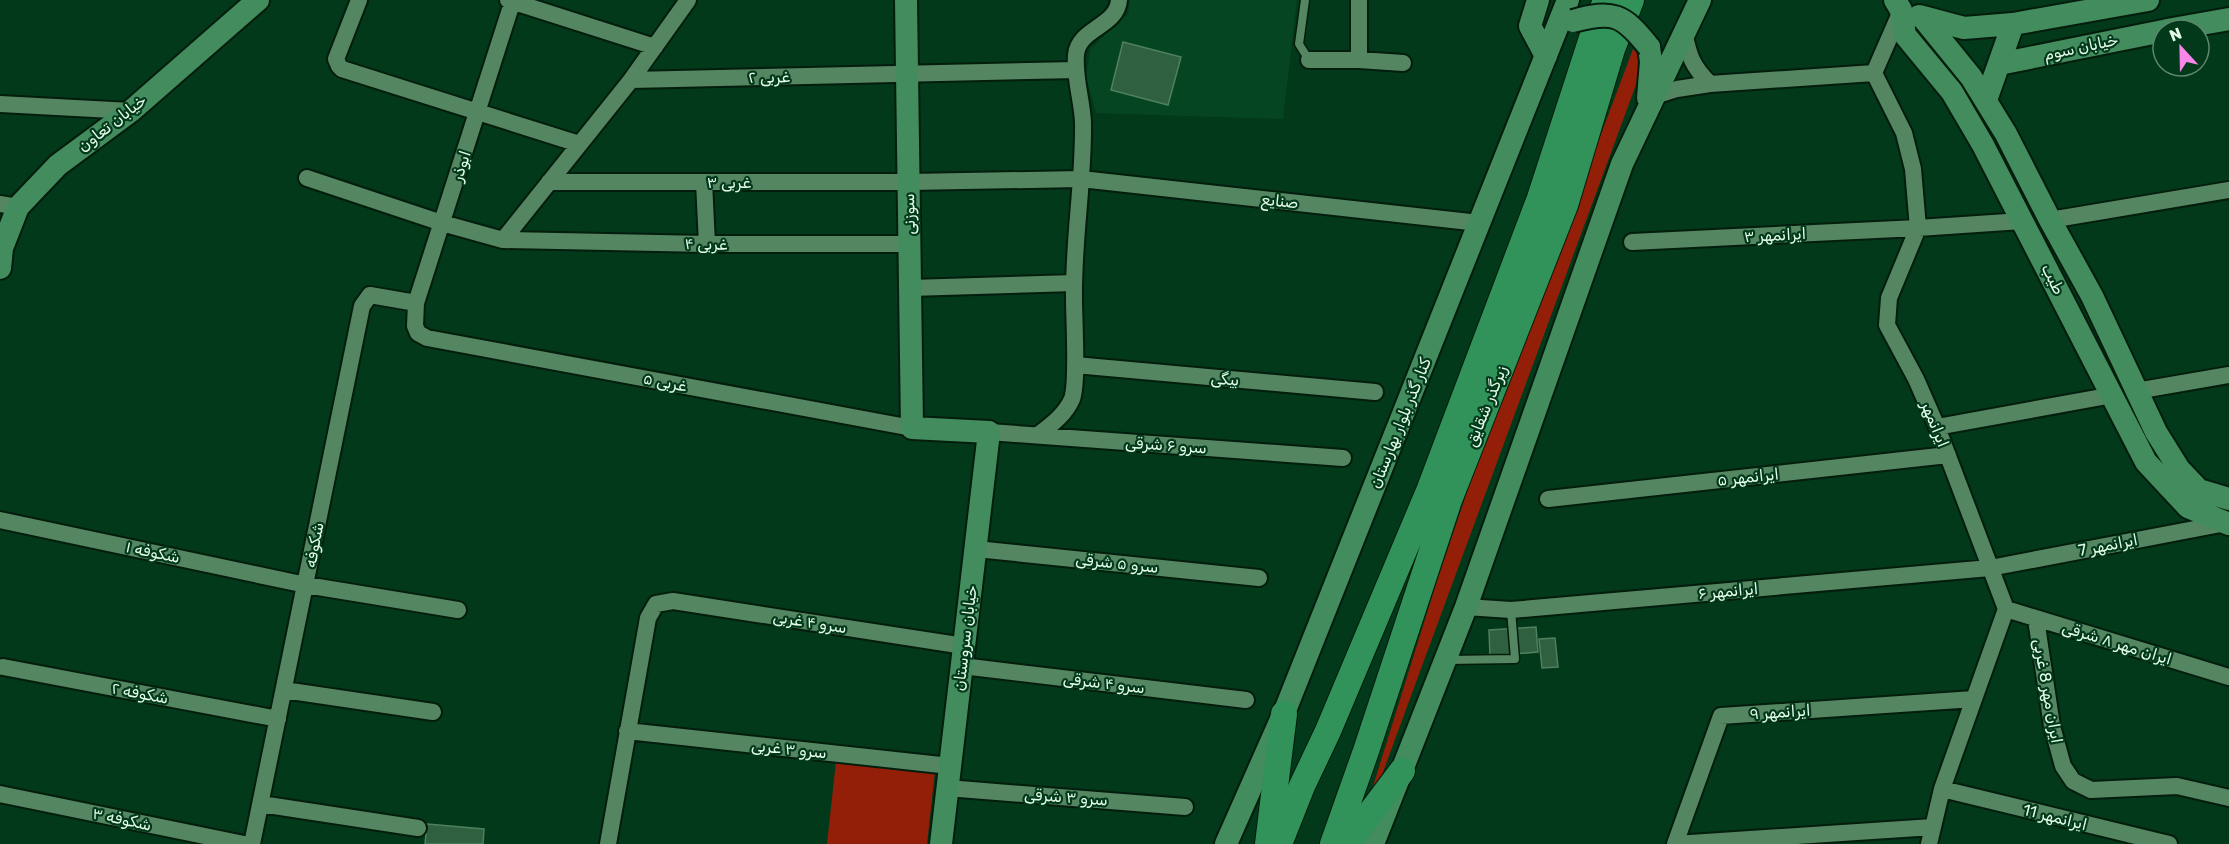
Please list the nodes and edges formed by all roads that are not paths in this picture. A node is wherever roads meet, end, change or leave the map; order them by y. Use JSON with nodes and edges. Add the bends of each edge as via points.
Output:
{"nodes":[{"id":1,"x":258,"y":0,"type":"edge"},
{"id":2,"x":359,"y":0,"type":"edge"},
{"id":3,"x":511,"y":0,"type":"edge"},
{"id":4,"x":688,"y":0,"type":"edge"},
{"id":5,"x":906,"y":0,"type":"edge"},
{"id":6,"x":1119,"y":0,"type":"edge"},
{"id":7,"x":1305,"y":0,"type":"edge"},
{"id":8,"x":1359,"y":0,"type":"edge"},
{"id":9,"x":1538,"y":0,"type":"edge"},
{"id":10,"x":1606,"y":0,"type":"edge"},
{"id":11,"x":1631,"y":0,"type":"edge"},
{"id":12,"x":1700,"y":0,"type":"edge"},
{"id":13,"x":2148,"y":0,"type":"edge"},
{"id":14,"x":1898,"y":5,"type":"edge"},
{"id":15,"x":1570,"y":11,"type":"edge"},
{"id":16,"x":1923,"y":18,"type":"junction"},
{"id":17,"x":2155,"y":18,"type":"edge"},
{"id":18,"x":2229,"y":19,"type":"edge"},
{"id":19,"x":2211,"y":22,"type":"edge"},
{"id":20,"x":2013,"y":24,"type":"junction"},
{"id":21,"x":1684,"y":32,"type":"junction"},
{"id":22,"x":2151,"y":33,"type":"edge"},
{"id":23,"x":655,"y":47,"type":"junction"},
{"id":24,"x":1546,"y":56,"type":"junction"},
{"id":25,"x":1309,"y":60,"type":"joint"},
{"id":26,"x":1359,"y":60,"type":"junction"},
{"id":27,"x":1403,"y":63,"type":"dead end"},
{"id":28,"x":1999,"y":64,"type":"junction"},
{"id":29,"x":1076,"y":70,"type":"junction"},
{"id":30,"x":1874,"y":73,"type":"junction"},
{"id":31,"x":907,"y":74,"type":"junction"},
{"id":32,"x":631,"y":80,"type":"junction"},
{"id":33,"x":1710,"y":84,"type":"junction"},
{"id":34,"x":1986,"y":100,"type":"junction"},
{"id":35,"x":0,"y":104,"type":"edge"},
{"id":36,"x":1651,"y":104,"type":"junction"},
{"id":37,"x":131,"y":111,"type":"junction"},
{"id":38,"x":478,"y":112,"type":"junction"},
{"id":39,"x":2006,"y":134,"type":"junction"},
{"id":40,"x":579,"y":144,"type":"junction"},
{"id":41,"x":1983,"y":145,"type":"junction"},
{"id":42,"x":307,"y":178,"type":"dead end"},
{"id":43,"x":1081,"y":179,"type":"junction"},
{"id":44,"x":549,"y":182,"type":"junction"},
{"id":45,"x":704,"y":182,"type":"junction"},
{"id":46,"x":909,"y":182,"type":"junction"},
{"id":47,"x":2229,"y":190,"type":"edge"},
{"id":48,"x":9,"y":205,"type":"edge"},
{"id":49,"x":2022,"y":220,"type":"junction"},
{"id":50,"x":2050,"y":220,"type":"junction"},
{"id":51,"x":442,"y":223,"type":"junction"},
{"id":52,"x":1479,"y":224,"type":"junction"},
{"id":53,"x":1918,"y":228,"type":"junction"},
{"id":54,"x":503,"y":240,"type":"junction"},
{"id":55,"x":1632,"y":242,"type":"dead end"},
{"id":56,"x":707,"y":244,"type":"junction"},
{"id":57,"x":910,"y":244,"type":"junction"},
{"id":58,"x":0,"y":268,"type":"edge"},
{"id":59,"x":1074,"y":283,"type":"junction"},
{"id":60,"x":910,"y":288,"type":"junction"},
{"id":61,"x":416,"y":303,"type":"junction"},
{"id":62,"x":418,"y":333,"type":"joint"},
{"id":63,"x":1074,"y":365,"type":"junction"},
{"id":64,"x":2229,"y":375,"type":"edge"},
{"id":65,"x":2136,"y":391,"type":"junction"},
{"id":66,"x":1375,"y":392,"type":"dead end"},
{"id":67,"x":2113,"y":395,"type":"junction"},
{"id":68,"x":1937,"y":427,"type":"junction"},
{"id":69,"x":912,"y":428,"type":"junction"},
{"id":70,"x":989,"y":432,"type":"junction"},
{"id":71,"x":1038,"y":435,"type":"junction"},
{"id":72,"x":1948,"y":455,"type":"junction"},
{"id":73,"x":1343,"y":458,"type":"dead end"},
{"id":74,"x":2229,"y":498,"type":"edge"},
{"id":75,"x":1548,"y":499,"type":"dead end"},
{"id":76,"x":0,"y":520,"type":"edge"},
{"id":77,"x":2228,"y":523,"type":"edge"},
{"id":78,"x":976,"y":549,"type":"junction"},
{"id":79,"x":1990,"y":568,"type":"junction"},
{"id":80,"x":1259,"y":578,"type":"dead end"},
{"id":81,"x":306,"y":585,"type":"junction"},
{"id":82,"x":1466,"y":608,"type":"junction"},
{"id":83,"x":2006,"y":609,"type":"junction"},
{"id":84,"x":458,"y":610,"type":"dead end"},
{"id":85,"x":1511,"y":610,"type":"junction"},
{"id":86,"x":2036,"y":619,"type":"junction"},
{"id":87,"x":963,"y":656,"type":"junction"},
{"id":88,"x":1446,"y":660,"type":"junction"},
{"id":89,"x":3,"y":667,"type":"dead end"},
{"id":90,"x":2229,"y":677,"type":"edge"},
{"id":91,"x":284,"y":690,"type":"junction"},
{"id":92,"x":1974,"y":699,"type":"junction"},
{"id":93,"x":1246,"y":700,"type":"dead end"},
{"id":94,"x":433,"y":712,"type":"dead end"},
{"id":95,"x":1284,"y":714,"type":"junction"},
{"id":96,"x":278,"y":719,"type":"junction"},
{"id":97,"x":627,"y":731,"type":"junction"},
{"id":98,"x":950,"y":766,"type":"junction"},
{"id":99,"x":1402,"y":771,"type":"junction"},
{"id":100,"x":947,"y":788,"type":"junction"},
{"id":101,"x":1942,"y":789,"type":"junction"},
{"id":102,"x":0,"y":794,"type":"edge"},
{"id":103,"x":2229,"y":798,"type":"edge"},
{"id":104,"x":261,"y":804,"type":"junction"},
{"id":105,"x":1185,"y":807,"type":"dead end"},
{"id":106,"x":1933,"y":827,"type":"junction"},
{"id":107,"x":418,"y":828,"type":"dead end"},
{"id":108,"x":244,"y":844,"type":"edge"},
{"id":109,"x":252,"y":844,"type":"edge"},
{"id":110,"x":608,"y":844,"type":"edge"},
{"id":111,"x":941,"y":844,"type":"edge"},
{"id":112,"x":1227,"y":844,"type":"edge"},
{"id":113,"x":1268,"y":844,"type":"edge"},
{"id":114,"x":1279,"y":844,"type":"edge"},
{"id":115,"x":1333,"y":844,"type":"edge"},
{"id":116,"x":1347,"y":844,"type":"edge"},
{"id":117,"x":1373,"y":844,"type":"edge"},
{"id":118,"x":1675,"y":844,"type":"edge"},
{"id":119,"x":1929,"y":844,"type":"edge"},
{"id":120,"x":2169,"y":844,"type":"edge"}],
"edges":[{"from":1,"to":37,"type":"main road","name":"خیابان تعاون"},
{"from":2,"to":38,"type":"street","via":[[336,59],[342,69]]},
{"from":3,"to":23,"type":"street"},
{"from":3,"to":38,"type":"street","name":"ابوذر"},
{"from":4,"to":23,"type":"street"},
{"from":5,"to":31,"type":"main road","name":"سوزنی"},
{"from":6,"to":29,"type":"street","via":[[1112,16],[1079,44]]},
{"from":7,"to":25,"type":"lane","via":[[1299,44]]},
{"from":8,"to":26,"type":"street"},
{"from":9,"to":24,"type":"main road","via":[[1530,26]]},
{"from":10,"to":114,"type":"main road","name":"زیرگذر شقایق","via":[[1540,198],[1429,491]]},
{"from":11,"to":115,"type":"main road","name":"زیرگذر شقایق","via":[[1612,49],[1565,205],[1449,500]]},
{"from":12,"to":21,"type":"main road"},
{"from":13,"to":17,"type":"main road"},
{"from":13,"to":20,"type":"main road","name":"خیابان سوم"},
{"from":14,"to":16,"type":"main road"},
{"from":14,"to":30,"type":"street"},
{"from":14,"to":41,"type":"main road","name":"طیب","via":[[1905,35],[1952,92]]},
{"from":15,"to":24,"type":"main road","name":"کنار گذر بلوار بهارستان"},
{"from":15,"to":36,"type":"main road","bridge":true,"via":[[1615,16],[1632,26],[1649,47]]},
{"from":16,"to":20,"type":"main road","name":"خیابان سوم","via":[[1964,28]]},
{"from":16,"to":34,"type":"main road","name":"طیب"},
{"from":18,"to":19,"type":"main road","name":"خیابان سوم"},
{"from":20,"to":28,"type":"main road"},
{"from":21,"to":33,"type":"street","via":[[1696,70]]},
{"from":21,"to":36,"type":"main road"},
{"from":22,"to":28,"type":"main road","name":"خیابان سوم"},
{"from":23,"to":32,"type":"street"},
{"from":24,"to":52,"type":"main road","name":"کنار گذر بلوار بهارستان"},
{"from":25,"to":26,"type":"street"},
{"from":26,"to":27,"type":"street"},
{"from":28,"to":34,"type":"main road"},
{"from":29,"to":31,"type":"street","name":"غربی ۲"},
{"from":29,"to":43,"type":"street","via":[[1083,120]]},
{"from":30,"to":33,"type":"street"},
{"from":30,"to":53,"type":"street","name":"ایرانمهر","via":[[1904,133],[1913,170]]},
{"from":31,"to":32,"type":"street","name":"غربی ۲"},
{"from":31,"to":46,"type":"main road","name":"سوزنی"},
{"from":32,"to":40,"type":"street"},
{"from":33,"to":36,"type":"street","via":[[1684,88]]},
{"from":34,"to":39,"type":"main road","name":"طیب"},
{"from":35,"to":37,"type":"street"},
{"from":36,"to":82,"type":"main road","via":[[1622,164]]},
{"from":37,"to":48,"type":"main road","name":"خیابان تعاون"},
{"from":38,"to":40,"type":"street"},
{"from":38,"to":51,"type":"street","name":"ابوذر"},
{"from":39,"to":41,"type":"main road"},
{"from":39,"to":50,"type":"main road","name":"طیب"},
{"from":40,"to":44,"type":"street"},
{"from":41,"to":49,"type":"main road","name":"طیب"},
{"from":42,"to":51,"type":"street","name":"غربی ۴"},
{"from":43,"to":46,"type":"street","name":"صنایع"},
{"from":43,"to":52,"type":"street","name":"صنایع"},
{"from":43,"to":59,"type":"street"},
{"from":44,"to":45,"type":"street","name":"غربی ۳"},
{"from":44,"to":54,"type":"street"},
{"from":45,"to":46,"type":"street","name":"غربی ۳"},
{"from":45,"to":56,"type":"street"},
{"from":46,"to":57,"type":"main road","name":"سوزنی"},
{"from":47,"to":50,"type":"street"},
{"from":48,"to":58,"type":"main road","name":"خیابان تعاون"},
{"from":49,"to":53,"type":"street","name":"ایرانمهر ۳"},
{"from":49,"to":67,"type":"main road","name":"طیب"},
{"from":50,"to":65,"type":"main road","name":"طیب","via":[[2092,296]]},
{"from":51,"to":54,"type":"street","name":"غربی ۴"},
{"from":51,"to":61,"type":"street","name":"ابوذر"},
{"from":52,"to":95,"type":"main road","name":"کنار گذر بلوار بهارستان"},
{"from":53,"to":55,"type":"street","name":"ایرانمهر ۳"},
{"from":53,"to":68,"type":"street","name":"ایرانمهر","via":[[1889,298],[1887,325]]},
{"from":54,"to":56,"type":"street","name":"غربی ۴"},
{"from":56,"to":57,"type":"street","name":"غربی ۴"},
{"from":57,"to":60,"type":"main road","name":"سوزنی"},
{"from":59,"to":60,"type":"street"},
{"from":59,"to":63,"type":"street"},
{"from":60,"to":69,"type":"main road","name":"سوزنی"},
{"from":61,"to":62,"type":"street","name":"ابوذر"},
{"from":61,"to":81,"type":"street","name":"شکوفه","via":[[370,295],[362,306]]},
{"from":62,"to":69,"type":"street","name":"غربی ۵","via":[[427,338]]},
{"from":63,"to":66,"type":"street","name":"بیگی"},
{"from":63,"to":71,"type":"street","via":[[1072,398],[1059,418]]},
{"from":64,"to":65,"type":"street"},
{"from":65,"to":74,"type":"main road","name":"طیب","via":[[2179,469],[2199,490]]},
{"from":67,"to":68,"type":"street"},
{"from":67,"to":77,"type":"main road","name":"طیب","via":[[2146,462],[2188,507]]},
{"from":68,"to":72,"type":"street","name":"ایرانمهر"},
{"from":69,"to":70,"type":"main road"},
{"from":70,"to":71,"type":"street","name":"سرو ۶ شرقی"},
{"from":70,"to":78,"type":"main road","name":"خیابان سروستان"},
{"from":71,"to":73,"type":"street","name":"سرو ۶ شرقی"},
{"from":72,"to":75,"type":"street","name":"ایرانمهر ۵"},
{"from":72,"to":79,"type":"street","name":"ایرانمهر"},
{"from":76,"to":81,"type":"street","name":"شکوفه ۱"},
{"from":77,"to":79,"type":"street","name":"ایرانمهر 7"},
{"from":78,"to":80,"type":"street","name":"سرو ۵ شرقی"},
{"from":78,"to":87,"type":"main road","name":"خیابان سروستان"},
{"from":79,"to":83,"type":"street","name":"ایرانمهر"},
{"from":79,"to":85,"type":"street","name":"ایرانمهر ۶"},
{"from":81,"to":84,"type":"street","name":"شکوفه ۱"},
{"from":81,"to":91,"type":"street","name":"شکوفه"},
{"from":82,"to":85,"type":"street","name":"ایرانمهر ۶"},
{"from":82,"to":88,"type":"main road"},
{"from":83,"to":86,"type":"street","name":"ایران مهر ٨ شرقی"},
{"from":83,"to":92,"type":"street"},
{"from":85,"to":88,"type":"lane","via":[[1515,659]]},
{"from":86,"to":90,"type":"street","name":"ایران مهر ٨ شرقی"},
{"from":86,"to":103,"type":"street","name":"ایران مهر 8 غربی","via":[[2052,726],[2063,766],[2073,781],[2091,790],[2177,786]]},
{"from":87,"to":93,"type":"street","name":"سرو ۴ شرقی"},
{"from":87,"to":97,"type":"street","name":"سرو ۴ غربی","via":[[673,601],[656,604],[648,618]]},
{"from":87,"to":98,"type":"main road","name":"خیابان سروستان"},
{"from":88,"to":99,"type":"main road"},
{"from":89,"to":96,"type":"street","name":"شکوفه ۲"},
{"from":91,"to":94,"type":"street"},
{"from":91,"to":96,"type":"street","name":"شکوفه"},
{"from":92,"to":101,"type":"street"},
{"from":92,"to":118,"type":"street","name":"ایرانمهر ۹","via":[[1721,716]]},
{"from":95,"to":112,"type":"main road","name":"کنار گذر بلوار بهارستان"},
{"from":95,"to":113,"type":"main road"},
{"from":96,"to":104,"type":"street","name":"شکوفه"},
{"from":97,"to":98,"type":"street","name":"سرو ۳ غربی"},
{"from":97,"to":110,"type":"street"},
{"from":98,"to":100,"type":"main road","name":"خیابان سروستان"},
{"from":99,"to":116,"type":"main road"},
{"from":99,"to":117,"type":"main road"},
{"from":100,"to":105,"type":"street","name":"سرو ۳ شرقی"},
{"from":100,"to":111,"type":"main road","name":"خیابان سروستان"},
{"from":101,"to":106,"type":"street"},
{"from":101,"to":120,"type":"street","name":"ایرانمهر 11"},
{"from":102,"to":108,"type":"street","name":"شکوفه ۳"},
{"from":104,"to":107,"type":"street"},
{"from":104,"to":109,"type":"street","name":"شکوفه"},
{"from":106,"to":118,"type":"street"},
{"from":106,"to":119,"type":"street"}]}
